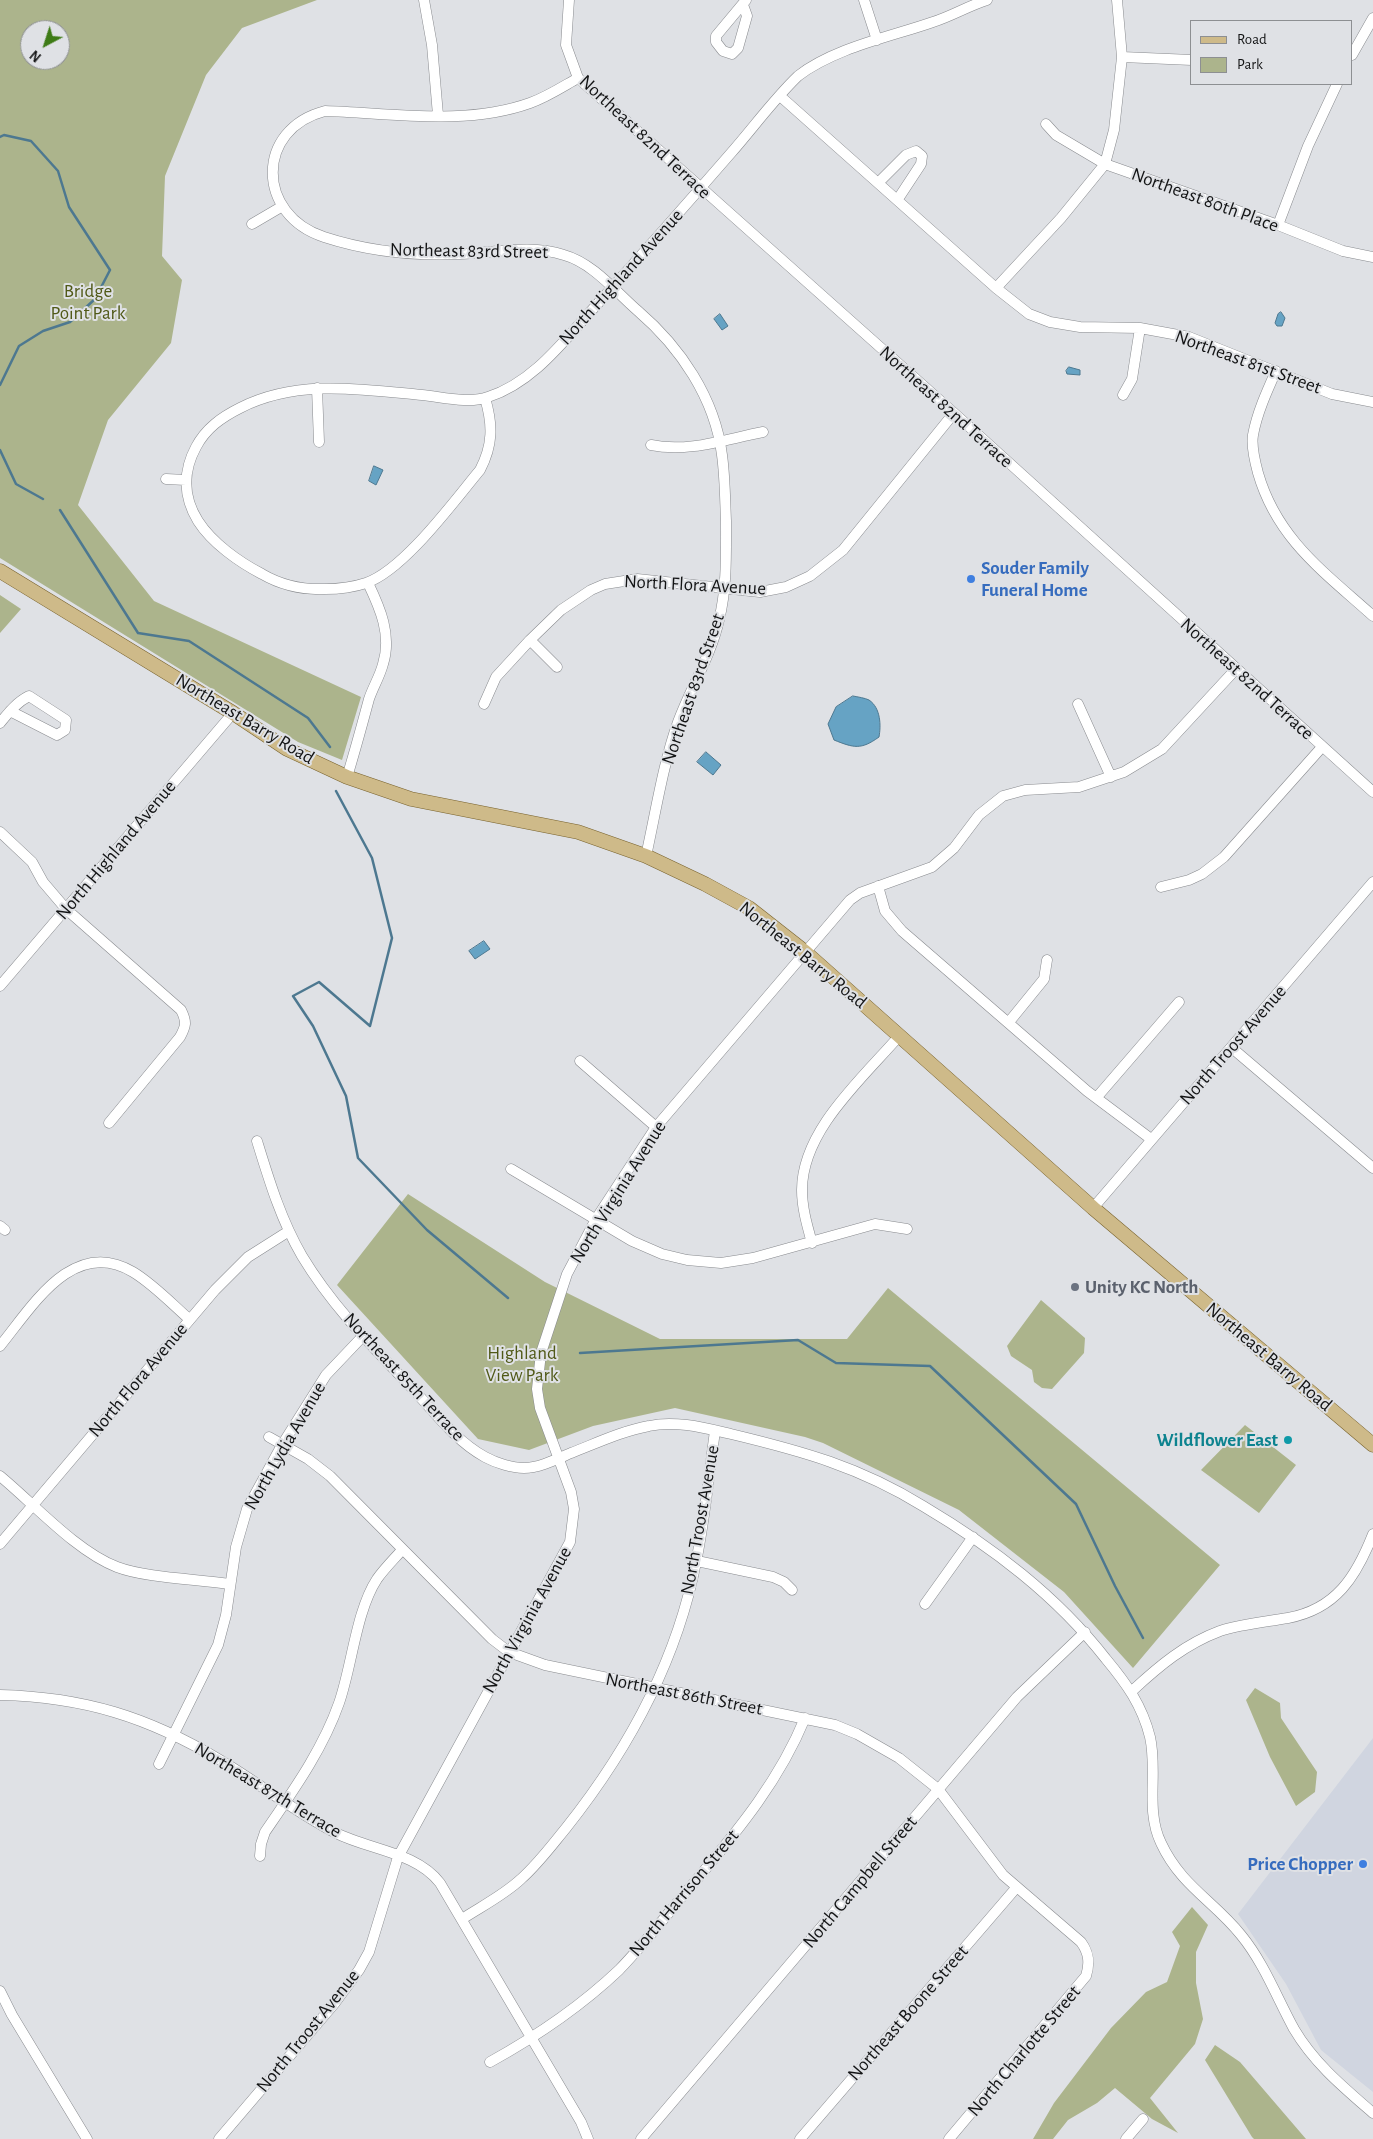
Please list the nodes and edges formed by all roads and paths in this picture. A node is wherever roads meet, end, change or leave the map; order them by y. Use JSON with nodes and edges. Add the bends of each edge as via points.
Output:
{"nodes":[{"id":1,"x":424,"y":0,"type":"edge"},
{"id":2,"x":569,"y":0,"type":"edge"},
{"id":3,"x":864,"y":0,"type":"edge"},
{"id":4,"x":987,"y":0,"type":"edge"},
{"id":5,"x":1117,"y":0,"type":"edge"},
{"id":6,"x":1373,"y":18,"type":"edge"},
{"id":7,"x":876,"y":40,"type":"junction"},
{"id":8,"x":1353,"y":53,"type":"edge"},
{"id":9,"x":1122,"y":57,"type":"junction"},
{"id":10,"x":1190,"y":60,"type":"edge"},
{"id":11,"x":578,"y":78,"type":"junction"},
{"id":12,"x":1337,"y":85,"type":"edge"},
{"id":13,"x":780,"y":96,"type":"junction"},
{"id":14,"x":438,"y":115,"type":"junction"},
{"id":15,"x":1046,"y":124,"type":"dead end"},
{"id":16,"x":1105,"y":164,"type":"junction"},
{"id":17,"x":879,"y":182,"type":"junction"},
{"id":18,"x":700,"y":189,"type":"junction"},
{"id":19,"x":898,"y":199,"type":"junction"},
{"id":20,"x":281,"y":207,"type":"junction"},
{"id":21,"x":252,"y":224,"type":"dead end"},
{"id":22,"x":1278,"y":225,"type":"junction"},
{"id":23,"x":1373,"y":257,"type":"edge"},
{"id":24,"x":612,"y":288,"type":"junction"},
{"id":25,"x":996,"y":288,"type":"junction"},
{"id":26,"x":1140,"y":328,"type":"junction"},
{"id":27,"x":1276,"y":371,"type":"junction"},
{"id":28,"x":317,"y":388,"type":"junction"},
{"id":29,"x":1123,"y":395,"type":"dead end"},
{"id":30,"x":485,"y":398,"type":"junction"},
{"id":31,"x":1373,"y":402,"type":"edge"},
{"id":32,"x":954,"y":413,"type":"junction"},
{"id":33,"x":763,"y":432,"type":"dead end"},
{"id":34,"x":719,"y":440,"type":"junction"},
{"id":35,"x":319,"y":442,"type":"dead end"},
{"id":36,"x":651,"y":445,"type":"dead end"},
{"id":37,"x":166,"y":479,"type":"dead end"},
{"id":38,"x":186,"y":480,"type":"junction"},
{"id":39,"x":0,"y":571,"type":"edge"},
{"id":40,"x":368,"y":583,"type":"junction"},
{"id":41,"x":724,"y":588,"type":"junction"},
{"id":42,"x":1373,"y":616,"type":"edge"},
{"id":43,"x":530,"y":640,"type":"junction"},
{"id":44,"x":557,"y":667,"type":"dead end"},
{"id":45,"x":1236,"y":669,"type":"junction"},
{"id":46,"x":484,"y":704,"type":"dead end"},
{"id":47,"x":1078,"y":704,"type":"dead end"},
{"id":48,"x":10,"y":711,"type":"junction"},
{"id":49,"x":233,"y":713,"type":"junction"},
{"id":50,"x":0,"y":723,"type":"edge"},
{"id":51,"x":1322,"y":747,"type":"junction"},
{"id":52,"x":347,"y":777,"type":"junction"},
{"id":53,"x":1111,"y":777,"type":"junction"},
{"id":54,"x":1373,"y":792,"type":"edge"},
{"id":55,"x":0,"y":832,"type":"edge"},
{"id":56,"x":646,"y":856,"type":"junction"},
{"id":57,"x":1373,"y":882,"type":"edge"},
{"id":58,"x":878,"y":886,"type":"junction"},
{"id":59,"x":1161,"y":887,"type":"dead end"},
{"id":60,"x":66,"y":909,"type":"junction"},
{"id":61,"x":805,"y":952,"type":"junction"},
{"id":62,"x":1047,"y":960,"type":"dead end"},
{"id":63,"x":0,"y":986,"type":"edge"},
{"id":64,"x":1179,"y":1002,"type":"dead end"},
{"id":65,"x":1008,"y":1022,"type":"junction"},
{"id":66,"x":900,"y":1035,"type":"junction"},
{"id":67,"x":1232,"y":1048,"type":"junction"},
{"id":68,"x":580,"y":1061,"type":"dead end"},
{"id":69,"x":1097,"y":1097,"type":"junction"},
{"id":70,"x":109,"y":1123,"type":"dead end"},
{"id":71,"x":656,"y":1127,"type":"junction"},
{"id":72,"x":1151,"y":1139,"type":"junction"},
{"id":73,"x":257,"y":1141,"type":"dead end"},
{"id":74,"x":1373,"y":1168,"type":"edge"},
{"id":75,"x":512,"y":1169,"type":"dead end"},
{"id":76,"x":1094,"y":1208,"type":"junction"},
{"id":77,"x":596,"y":1219,"type":"junction"},
{"id":78,"x":907,"y":1229,"type":"dead end"},
{"id":79,"x":289,"y":1231,"type":"junction"},
{"id":80,"x":812,"y":1243,"type":"junction"},
{"id":81,"x":189,"y":1319,"type":"junction"},
{"id":82,"x":363,"y":1336,"type":"junction"},
{"id":83,"x":0,"y":1346,"type":"edge"},
{"id":84,"x":715,"y":1431,"type":"junction"},
{"id":85,"x":269,"y":1437,"type":"dead end"},
{"id":86,"x":282,"y":1445,"type":"junction"},
{"id":87,"x":1373,"y":1445,"type":"edge"},
{"id":88,"x":558,"y":1458,"type":"junction"},
{"id":89,"x":0,"y":1476,"type":"edge"},
{"id":90,"x":34,"y":1504,"type":"junction"},
{"id":91,"x":1373,"y":1534,"type":"edge"},
{"id":92,"x":972,"y":1537,"type":"junction"},
{"id":93,"x":0,"y":1544,"type":"edge"},
{"id":94,"x":402,"y":1550,"type":"junction"},
{"id":95,"x":696,"y":1561,"type":"junction"},
{"id":96,"x":230,"y":1584,"type":"junction"},
{"id":97,"x":792,"y":1590,"type":"dead end"},
{"id":98,"x":925,"y":1604,"type":"dead end"},
{"id":99,"x":1085,"y":1632,"type":"junction"},
{"id":100,"x":509,"y":1652,"type":"junction"},
{"id":101,"x":654,"y":1688,"type":"junction"},
{"id":102,"x":1132,"y":1691,"type":"junction"},
{"id":103,"x":0,"y":1695,"type":"edge"},
{"id":104,"x":805,"y":1718,"type":"junction"},
{"id":105,"x":175,"y":1736,"type":"junction"},
{"id":106,"x":159,"y":1764,"type":"dead end"},
{"id":107,"x":938,"y":1790,"type":"junction"},
{"id":108,"x":285,"y":1803,"type":"junction"},
{"id":109,"x":260,"y":1856,"type":"dead end"},
{"id":110,"x":398,"y":1857,"type":"junction"},
{"id":111,"x":1016,"y":1888,"type":"junction"},
{"id":112,"x":462,"y":1918,"type":"junction"},
{"id":113,"x":1088,"y":1958,"type":"joint"},
{"id":114,"x":0,"y":1991,"type":"edge"},
{"id":115,"x":531,"y":2040,"type":"junction"},
{"id":116,"x":490,"y":2062,"type":"dead end"},
{"id":117,"x":1373,"y":2112,"type":"edge"},
{"id":118,"x":1144,"y":2119,"type":"dead end"},
{"id":119,"x":87,"y":2139,"type":"edge"},
{"id":120,"x":219,"y":2139,"type":"edge"},
{"id":121,"x":588,"y":2139,"type":"edge"},
{"id":122,"x":641,"y":2139,"type":"edge"},
{"id":123,"x":800,"y":2139,"type":"edge"},
{"id":124,"x":950,"y":2139,"type":"edge"},
{"id":125,"x":1126,"y":2139,"type":"edge"}],
"edges":[{"from":1,"to":14,"type":"street","via":[[432,45]]},
{"from":2,"to":11,"type":"street","name":"Northeast 82nd Terrace","via":[[566,44]]},
{"from":3,"to":7,"type":"street"},
{"from":4,"to":7,"type":"street","name":"North Highland Avenue","via":[[936,22]]},
{"from":5,"to":9,"type":"street"},
{"from":6,"to":8,"type":"street"},
{"from":7,"to":13,"type":"street","name":"North Highland Avenue","via":[[812,66],[791,82]]},
{"from":9,"to":10,"type":"street"},
{"from":9,"to":16,"type":"street","via":[[1115,122]]},
{"from":11,"to":14,"type":"street","via":[[545,96],[512,108],[480,114]]},
{"from":11,"to":18,"type":"street","name":"Northeast 82nd Terrace"},
{"from":12,"to":22,"type":"street","via":[[1308,146]]},
{"from":13,"to":17,"type":"street","name":"Northeast 81st Street"},
{"from":13,"to":18,"type":"street","name":"North Highland Avenue"},
{"from":14,"to":20,"type":"street","via":[[325,111],[299,122],[280,144],[273,168],[275,192]]},
{"from":15,"to":16,"type":"street","name":"Northeast 80th Place","via":[[1056,136]]},
{"from":16,"to":22,"type":"street","name":"Northeast 80th Place"},
{"from":16,"to":25,"type":"street","via":[[1061,218]]},
{"from":17,"to":19,"type":"street","name":"Northeast 81st Street"},
{"from":17,"to":19,"type":"street","via":[[906,154],[916,151],[922,156],[922,164]]},
{"from":18,"to":24,"type":"street","name":"North Highland Avenue"},
{"from":18,"to":32,"type":"street","name":"Northeast 82nd Terrace"},
{"from":19,"to":25,"type":"street","name":"Northeast 81st Street"},
{"from":20,"to":21,"type":"street"},
{"from":20,"to":24,"type":"street","name":"Northeast 83rd Street","via":[[294,221],[323,237],[379,249],[435,254],[532,249],[567,255],[585,264]]},
{"from":22,"to":23,"type":"street","name":"Northeast 80th Place","via":[[1343,251]]},
{"from":24,"to":30,"type":"street","name":"North Highland Avenue","via":[[524,379]]},
{"from":24,"to":34,"type":"street","name":"Northeast 83rd Street","via":[[675,347],[699,387]]},
{"from":25,"to":26,"type":"street","name":"Northeast 81st Street","via":[[1029,314],[1050,322],[1080,327]]},
{"from":26,"to":27,"type":"street","name":"Northeast 81st Street","via":[[1189,337]]},
{"from":26,"to":29,"type":"street","via":[[1132,379]]},
{"from":27,"to":31,"type":"street","name":"Northeast 81st Street","via":[[1332,394]]},
{"from":27,"to":42,"type":"street","via":[[1253,438],[1263,488],[1279,522],[1302,552]]},
{"from":28,"to":30,"type":"street","name":"North Highland Avenue","via":[[454,399]]},
{"from":28,"to":35,"type":"street"},
{"from":28,"to":38,"type":"street","name":"North Highland Avenue","via":[[269,396],[228,414],[201,438]]},
{"from":30,"to":40,"type":"street","via":[[491,438],[488,455],[480,470],[422,539]]},
{"from":32,"to":41,"type":"street","name":"North Flora Avenue","via":[[843,550],[821,569],[773,590],[760,592]]},
{"from":32,"to":45,"type":"street","name":"Northeast 82nd Terrace"},
{"from":33,"to":34,"type":"street"},
{"from":34,"to":36,"type":"street","via":[[688,448]]},
{"from":34,"to":41,"type":"street","name":"Northeast 83rd Street","via":[[724,479]]},
{"from":37,"to":38,"type":"street"},
{"from":38,"to":40,"type":"street","name":"North Highland Avenue","via":[[191,506],[204,530],[258,572],[276,582],[308,589],[336,589]]},
{"from":39,"to":49,"type":"main road","name":"Northeast Barry Road"},
{"from":40,"to":52,"type":"street","via":[[383,618],[386,645],[383,665]]},
{"from":41,"to":43,"type":"street","name":"North Flora Avenue","via":[[637,579],[605,584],[562,610]]},
{"from":41,"to":56,"type":"street","name":"Northeast 83rd Street","via":[[720,619],[712,644],[676,731]]},
{"from":43,"to":44,"type":"street"},
{"from":43,"to":46,"type":"street","name":"North Flora Avenue","via":[[496,678]]},
{"from":45,"to":51,"type":"street","name":"Northeast 82nd Terrace"},
{"from":45,"to":53,"type":"street","name":"North Virginia Avenue","via":[[1162,749]]},
{"from":47,"to":53,"type":"street"},
{"from":48,"to":48,"type":"street","via":[[56,735],[65,730],[66,720],[30,696],[19,701]]},
{"from":48,"to":50,"type":"street"},
{"from":49,"to":52,"type":"main road","name":"Northeast Barry Road","via":[[287,749]]},
{"from":49,"to":60,"type":"street","name":"North Highland Avenue"},
{"from":51,"to":54,"type":"street","name":"Northeast 82nd Terrace"},
{"from":51,"to":59,"type":"street","via":[[1219,862],[1189,880]]},
{"from":52,"to":56,"type":"main road","name":"Northeast Barry Road","via":[[411,799],[578,832]]},
{"from":53,"to":58,"type":"street","name":"North Virginia Avenue","via":[[1079,787],[1025,790],[1003,796],[979,815],[944,859],[920,872]]},
{"from":55,"to":60,"type":"street","via":[[32,862],[43,882]]},
{"from":56,"to":61,"type":"main road","name":"Northeast Barry Road","via":[[749,908]]},
{"from":57,"to":67,"type":"street","name":"North Troost Avenue"},
{"from":58,"to":61,"type":"street","name":"North Virginia Avenue","via":[[850,900]]},
{"from":58,"to":65,"type":"street","via":[[885,911],[902,931]]},
{"from":60,"to":63,"type":"street","name":"North Highland Avenue"},
{"from":60,"to":70,"type":"street","via":[[181,1010],[186,1020],[180,1038]]},
{"from":61,"to":66,"type":"main road","name":"Northeast Barry Road"},
{"from":61,"to":71,"type":"street","name":"North Virginia Avenue"},
{"from":62,"to":65,"type":"street","via":[[1044,979]]},
{"from":64,"to":69,"type":"street"},
{"from":65,"to":69,"type":"street"},
{"from":66,"to":76,"type":"main road","name":"Northeast Barry Road"},
{"from":66,"to":80,"type":"street","via":[[832,1115],[808,1154],[802,1188]]},
{"from":67,"to":72,"type":"street","name":"North Troost Avenue"},
{"from":67,"to":74,"type":"street"},
{"from":68,"to":71,"type":"street"},
{"from":69,"to":72,"type":"street"},
{"from":71,"to":77,"type":"street","name":"North Virginia Avenue"},
{"from":72,"to":76,"type":"street","name":"North Troost Avenue"},
{"from":73,"to":79,"type":"street","name":"Northeast 85th Terrace"},
{"from":75,"to":77,"type":"street"},
{"from":76,"to":87,"type":"main road","name":"Northeast Barry Road"},
{"from":77,"to":80,"type":"street","via":[[646,1248],[675,1258],[703,1262],[753,1258]]},
{"from":77,"to":88,"type":"street","name":"North Virginia Avenue","via":[[566,1274],[541,1353],[538,1372],[540,1408]]},
{"from":78,"to":80,"type":"street","via":[[875,1224]]},
{"from":79,"to":81,"type":"street","name":"North Flora Avenue","via":[[248,1257]]},
{"from":79,"to":82,"type":"street","name":"Northeast 85th Terrace","via":[[324,1291]]},
{"from":81,"to":83,"type":"street","via":[[132,1272],[119,1266],[93,1263],[71,1269],[52,1284]]},
{"from":81,"to":90,"type":"street","name":"North Flora Avenue"},
{"from":82,"to":86,"type":"street","name":"North Lydia Avenue","via":[[326,1375]]},
{"from":82,"to":88,"type":"street","name":"Northeast 85th Terrace","via":[[451,1430],[486,1457],[510,1466],[528,1468]]},
{"from":84,"to":88,"type":"street","name":"Northeast 85th Terrace","via":[[654,1424]]},
{"from":84,"to":92,"type":"street","name":"Northeast 85th Terrace","via":[[824,1458],[920,1504]]},
{"from":84,"to":95,"type":"street","name":"North Troost Avenue"},
{"from":85,"to":86,"type":"street","name":"Northeast 86th Street"},
{"from":86,"to":94,"type":"street","name":"Northeast 86th Street","via":[[330,1476]]},
{"from":86,"to":96,"type":"street","name":"North Lydia Avenue","via":[[240,1527]]},
{"from":88,"to":100,"type":"street","name":"North Virginia Avenue","via":[[574,1508],[570,1542]]},
{"from":89,"to":90,"type":"street"},
{"from":90,"to":93,"type":"street","name":"North Flora Avenue"},
{"from":90,"to":96,"type":"street","via":[[86,1550],[116,1566]]},
{"from":91,"to":102,"type":"street","via":[[1354,1576],[1340,1592],[1316,1610],[1290,1618],[1249,1623],[1190,1644]]},
{"from":92,"to":98,"type":"street"},
{"from":92,"to":99,"type":"street","name":"Northeast 85th Terrace","via":[[1037,1586]]},
{"from":94,"to":100,"type":"street","name":"Northeast 86th Street"},
{"from":94,"to":108,"type":"street","via":[[377,1579],[340,1702],[330,1726]]},
{"from":95,"to":97,"type":"street","via":[[773,1577]]},
{"from":95,"to":101,"type":"street","name":"North Troost Avenue","via":[[688,1598]]},
{"from":96,"to":105,"type":"street","name":"North Lydia Avenue","via":[[218,1645]]},
{"from":99,"to":102,"type":"street","name":"Northeast 85th Terrace"},
{"from":99,"to":107,"type":"street","name":"North Campbell Street","via":[[1017,1697]]},
{"from":100,"to":101,"type":"street","name":"Northeast 86th Street","via":[[545,1666]]},
{"from":100,"to":110,"type":"street","name":"North Virginia Avenue"},
{"from":101,"to":104,"type":"street","name":"Northeast 86th Street"},
{"from":101,"to":112,"type":"street","name":"North Troost Avenue","via":[[620,1754],[585,1805],[545,1854],[506,1891]]},
{"from":102,"to":117,"type":"street","name":"Northeast 85th Terrace","via":[[1150,1735],[1153,1817],[1166,1854],[1177,1873],[1243,1937],[1296,2032],[1321,2066]]},
{"from":103,"to":105,"type":"street","name":"Northeast 87th Terrace","via":[[95,1705],[146,1722]]},
{"from":104,"to":107,"type":"street","name":"Northeast 86th Street","via":[[835,1725],[871,1741],[899,1758]]},
{"from":104,"to":115,"type":"street","name":"North Harrison Street","via":[[784,1763],[753,1809],[634,1953],[595,1991]]},
{"from":105,"to":106,"type":"street","name":"North Lydia Avenue"},
{"from":105,"to":108,"type":"street","name":"Northeast 87th Terrace","via":[[221,1760]]},
{"from":107,"to":111,"type":"street","name":"Northeast 86th Street"},
{"from":107,"to":122,"type":"street","name":"North Campbell Street"},
{"from":108,"to":109,"type":"street","via":[[265,1832]]},
{"from":108,"to":110,"type":"street","name":"Northeast 87th Terrace","via":[[338,1834]]},
{"from":110,"to":112,"type":"street","name":"Northeast 87th Terrace","via":[[418,1863],[430,1871]]},
{"from":110,"to":120,"type":"street","name":"North Troost Avenue","via":[[369,1952],[359,1970]]},
{"from":111,"to":113,"type":"street","name":"Northeast 86th Street","via":[[1081,1942]]},
{"from":111,"to":123,"type":"street","name":"Northeast Boone Street"},
{"from":112,"to":115,"type":"street","name":"Northeast 87th Terrace"},
{"from":113,"to":124,"type":"street","name":"North Charlotte Street","via":[[1086,1976]]},
{"from":114,"to":119,"type":"street"},
{"from":115,"to":116,"type":"street"},
{"from":115,"to":121,"type":"street","name":"Northeast 87th Terrace"},
{"from":118,"to":125,"type":"street"}]}
